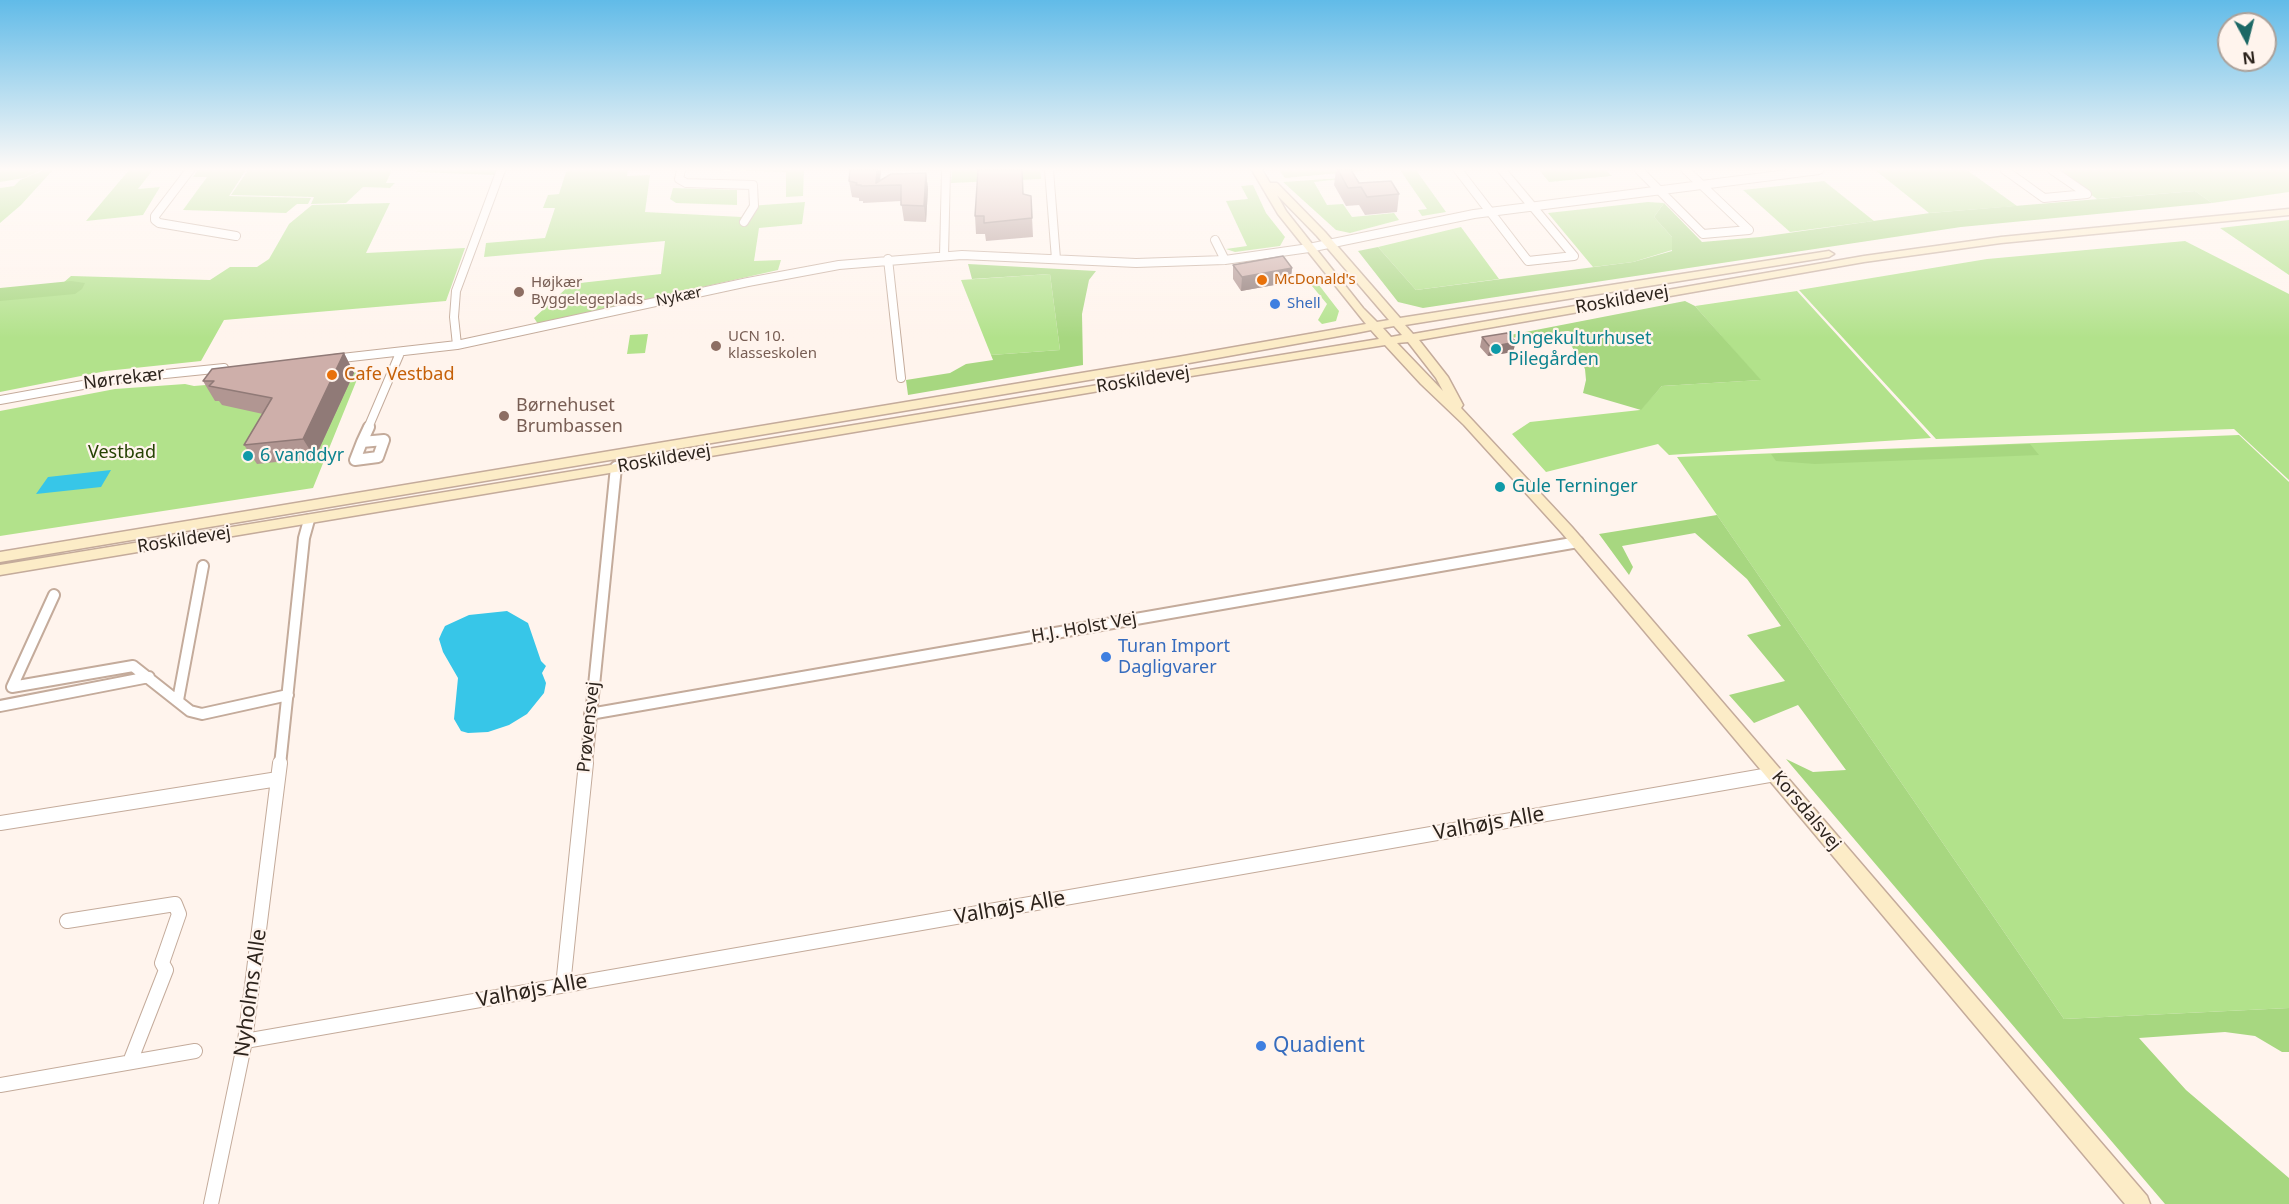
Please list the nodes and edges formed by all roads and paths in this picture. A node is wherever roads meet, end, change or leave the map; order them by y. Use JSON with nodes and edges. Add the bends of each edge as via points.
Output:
{"nodes":[{"id":1,"x":178,"y":226,"type":"edge"},
{"id":2,"x":479,"y":226,"type":"edge"},
{"id":3,"x":945,"y":226,"type":"edge"},
{"id":4,"x":1053,"y":226,"type":"edge"},
{"id":5,"x":1293,"y":226,"type":"edge"},
{"id":6,"x":1312,"y":226,"type":"edge"},
{"id":7,"x":1410,"y":226,"type":"edge"},
{"id":8,"x":1502,"y":226,"type":"edge"},
{"id":9,"x":1550,"y":226,"type":"edge"},
{"id":10,"x":1695,"y":226,"type":"edge"},
{"id":11,"x":1745,"y":226,"type":"edge"},
{"id":12,"x":2058,"y":226,"type":"edge"},
{"id":13,"x":2169,"y":226,"type":"edge"},
{"id":14,"x":236,"y":236,"type":"dead end"},
{"id":15,"x":1215,"y":240,"type":"dead end"},
{"id":16,"x":1329,"y":244,"type":"junction"},
{"id":17,"x":1309,"y":248,"type":"junction"},
{"id":18,"x":944,"y":256,"type":"junction"},
{"id":19,"x":888,"y":259,"type":"junction"},
{"id":20,"x":1056,"y":259,"type":"junction"},
{"id":21,"x":1225,"y":260,"type":"junction"},
{"id":22,"x":1392,"y":332,"type":"junction"},
{"id":23,"x":457,"y":345,"type":"junction"},
{"id":24,"x":400,"y":353,"type":"junction"},
{"id":25,"x":320,"y":360,"type":"edge"},
{"id":26,"x":232,"y":367,"type":"edge"},
{"id":27,"x":901,"y":378,"type":"dead end"},
{"id":28,"x":0,"y":400,"type":"edge"},
{"id":29,"x":1469,"y":422,"type":"junction"},
{"id":30,"x":362,"y":442,"type":"dead end"},
{"id":31,"x":616,"y":467,"type":"junction"},
{"id":32,"x":313,"y":505,"type":"junction"},
{"id":33,"x":309,"y":520,"type":"junction"},
{"id":34,"x":1578,"y":542,"type":"junction"},
{"id":35,"x":0,"y":557,"type":"edge"},
{"id":36,"x":203,"y":566,"type":"dead end"},
{"id":37,"x":0,"y":570,"type":"edge"},
{"id":38,"x":54,"y":596,"type":"dead end"},
{"id":39,"x":149,"y":677,"type":"junction"},
{"id":40,"x":288,"y":695,"type":"junction"},
{"id":41,"x":178,"y":700,"type":"junction"},
{"id":42,"x":0,"y":706,"type":"edge"},
{"id":43,"x":590,"y":714,"type":"junction"},
{"id":44,"x":1775,"y":774,"type":"junction"},
{"id":45,"x":278,"y":779,"type":"junction"},
{"id":46,"x":0,"y":823,"type":"edge"},
{"id":47,"x":67,"y":921,"type":"dead end"},
{"id":48,"x":562,"y":986,"type":"junction"},
{"id":49,"x":245,"y":1041,"type":"junction"},
{"id":50,"x":195,"y":1051,"type":"dead end"},
{"id":51,"x":129,"y":1062,"type":"junction"},
{"id":52,"x":0,"y":1085,"type":"edge"},
{"id":53,"x":211,"y":1204,"type":"edge"},
{"id":54,"x":2139,"y":1204,"type":"edge"}],
"edges":[{"from":1,"to":14,"type":"street"},
{"from":2,"to":23,"type":"street","via":[[456,291]]},
{"from":3,"to":18,"type":"street"},
{"from":4,"to":20,"type":"street"},
{"from":5,"to":17,"type":"main road"},
{"from":6,"to":16,"type":"main road"},
{"from":7,"to":16,"type":"street","name":"Nykær"},
{"from":8,"to":9,"type":"street","via":[[1528,261],[1574,256]]},
{"from":10,"to":11,"type":"street","via":[[1703,234],[1749,230]]},
{"from":12,"to":22,"type":"main road","name":"Roskildevej","via":[[1945,237],[1509,306],[1465,320]]},
{"from":13,"to":22,"type":"main road","name":"Roskildevej","via":[[1955,245]]},
{"from":15,"to":21,"type":"street"},
{"from":16,"to":17,"type":"street","name":"Nykær"},
{"from":16,"to":22,"type":"main road"},
{"from":17,"to":21,"type":"street","name":"Nykær"},
{"from":17,"to":22,"type":"main road","via":[[1327,271]]},
{"from":18,"to":19,"type":"street","name":"Nykær"},
{"from":18,"to":20,"type":"street","name":"Nykær"},
{"from":19,"to":23,"type":"street","name":"Nykær","via":[[806,270]]},
{"from":19,"to":27,"type":"street"},
{"from":20,"to":21,"type":"street","name":"Nykær","via":[[1143,264]]},
{"from":22,"to":29,"type":"main road","name":"Korsdalsvej"},
{"from":22,"to":29,"type":"main road","name":"Korsdalsvej","via":[[1425,381]]},
{"from":22,"to":31,"type":"main road","name":"Roskildevej","via":[[1237,365]]},
{"from":22,"to":32,"type":"main road","name":"Roskildevej","via":[[1167,363]]},
{"from":23,"to":24,"type":"street","name":"Nykær"},
{"from":24,"to":25,"type":"street","name":"Nykær"},
{"from":24,"to":30,"type":"street"},
{"from":26,"to":28,"type":"street","name":"Nørrekær","via":[[116,379]]},
{"from":29,"to":34,"type":"main road","name":"Korsdalsvej"},
{"from":31,"to":33,"type":"main road","name":"Roskildevej"},
{"from":31,"to":43,"type":"street","name":"Prøvensvej"},
{"from":32,"to":33,"type":"main road","name":"Nyholms Alle"},
{"from":32,"to":35,"type":"main road","name":"Roskildevej"},
{"from":33,"to":37,"type":"main road","name":"Roskildevej"},
{"from":33,"to":40,"type":"street","name":"Nyholms Alle"},
{"from":34,"to":43,"type":"street","name":"H.J. Holst Vej"},
{"from":34,"to":44,"type":"main road","name":"Korsdalsvej"},
{"from":36,"to":41,"type":"street"},
{"from":38,"to":39,"type":"street","via":[[12,687],[133,666]]},
{"from":39,"to":41,"type":"street"},
{"from":39,"to":42,"type":"street"},
{"from":40,"to":41,"type":"street","via":[[202,714],[190,711]]},
{"from":40,"to":45,"type":"street","name":"Nyholms Alle"},
{"from":43,"to":48,"type":"street","name":"Prøvensvej"},
{"from":44,"to":48,"type":"street","name":"Valhøjs Alle"},
{"from":44,"to":54,"type":"main road","name":"Korsdalsvej"},
{"from":45,"to":46,"type":"street"},
{"from":45,"to":49,"type":"street","name":"Nyholms Alle"},
{"from":47,"to":51,"type":"street","via":[[175,904],[179,914],[162,963],[166,970]]},
{"from":48,"to":49,"type":"street","name":"Valhøjs Alle"},
{"from":49,"to":53,"type":"street","name":"Nyholms Alle"},
{"from":50,"to":51,"type":"street"},
{"from":51,"to":52,"type":"street"}]}
